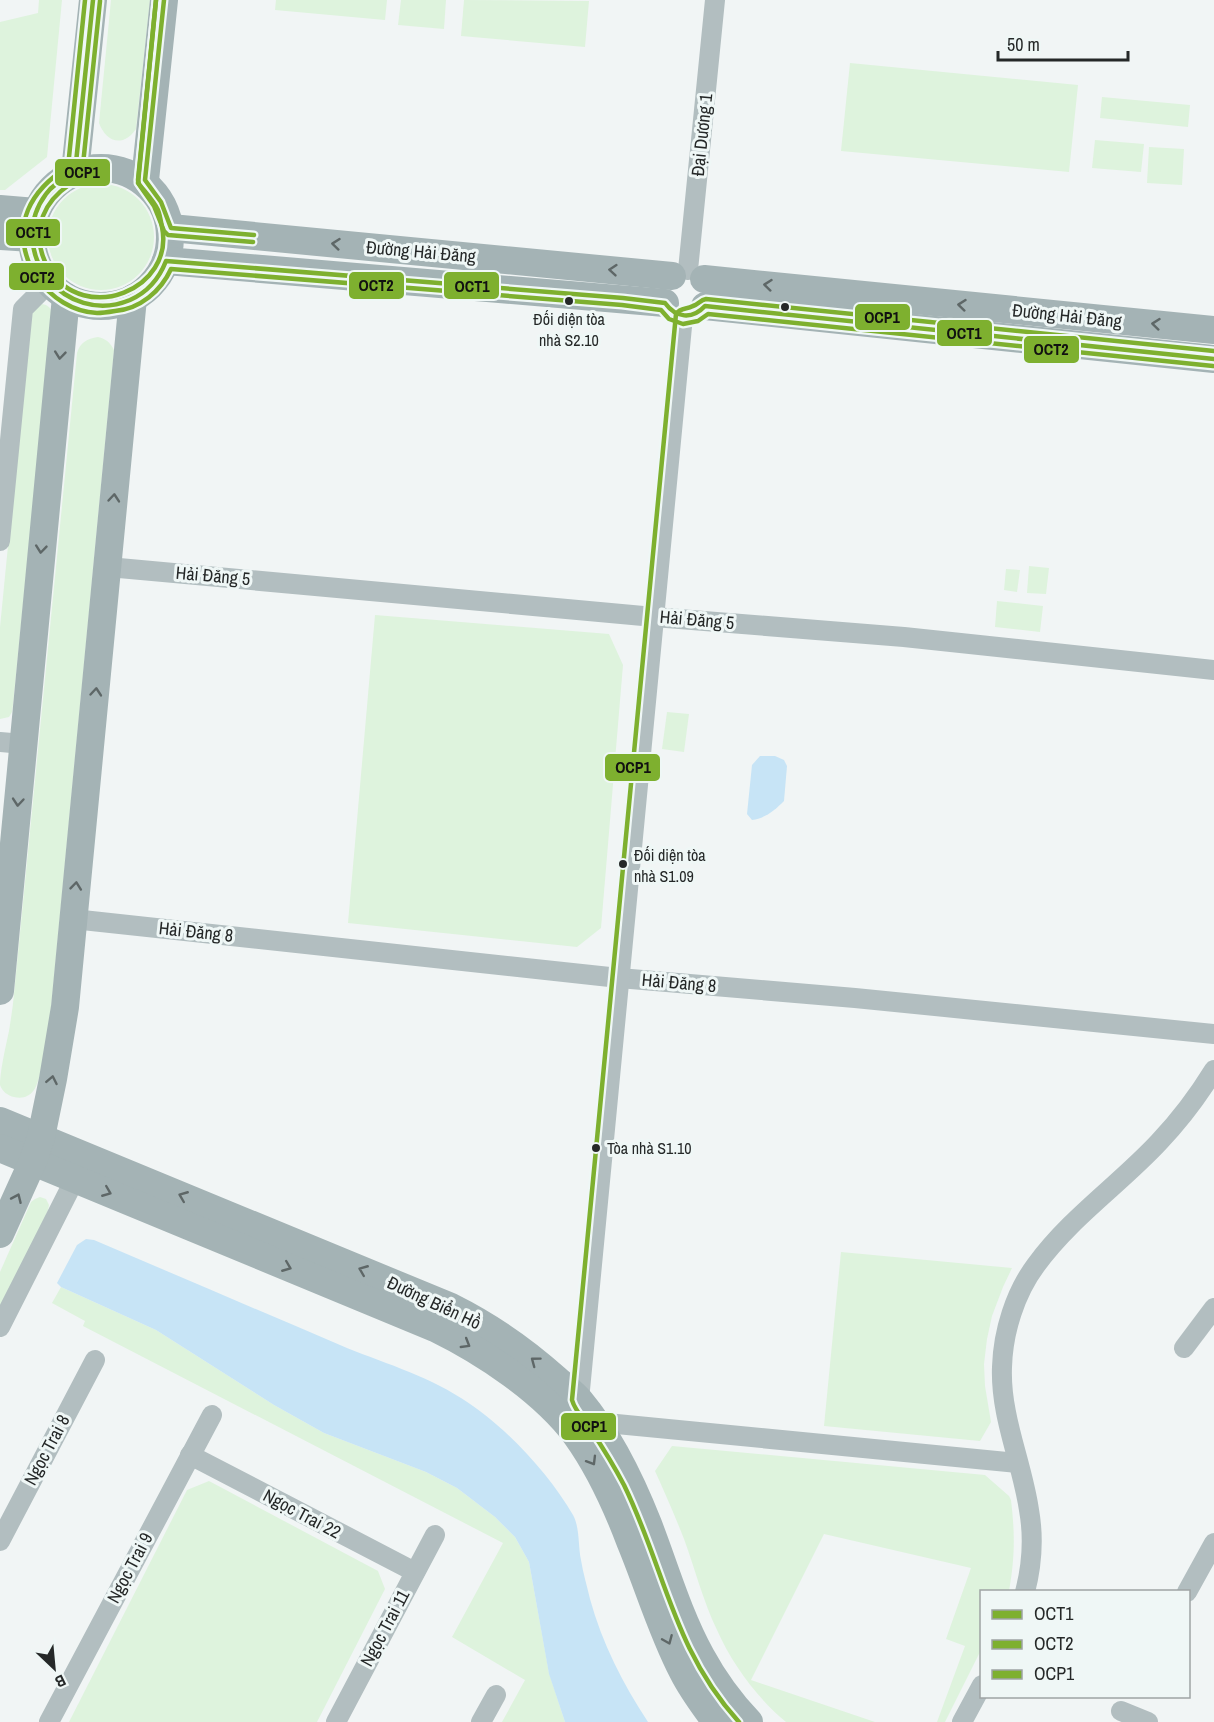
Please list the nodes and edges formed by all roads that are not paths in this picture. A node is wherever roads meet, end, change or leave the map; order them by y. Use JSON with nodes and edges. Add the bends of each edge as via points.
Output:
{"nodes":[{"id":1,"x":93,"y":0,"type":"edge"},
{"id":2,"x":164,"y":0,"type":"edge"},
{"id":3,"x":715,"y":0,"type":"edge"},
{"id":4,"x":75,"y":172,"type":"junction"},
{"id":5,"x":145,"y":180,"type":"junction"},
{"id":6,"x":0,"y":209,"type":"edge"},
{"id":7,"x":34,"y":225,"type":"junction"},
{"id":8,"x":171,"y":228,"type":"junction"},
{"id":9,"x":0,"y":236,"type":"edge"},
{"id":10,"x":166,"y":261,"type":"junction"},
{"id":11,"x":58,"y":290,"type":"junction"},
{"id":12,"x":686,"y":292,"type":"junction"},
{"id":13,"x":133,"y":298,"type":"junction"},
{"id":14,"x":1214,"y":330,"type":"edge"},
{"id":15,"x":1214,"y":359,"type":"edge"},
{"id":16,"x":0,"y":541,"type":"edge"},
{"id":17,"x":108,"y":567,"type":"junction"},
{"id":18,"x":654,"y":617,"type":"junction"},
{"id":19,"x":1214,"y":670,"type":"edge"},
{"id":20,"x":11,"y":743,"type":"edge"},
{"id":21,"x":73,"y":919,"type":"junction"},
{"id":22,"x":619,"y":978,"type":"junction"},
{"id":23,"x":0,"y":991,"type":"edge"},
{"id":24,"x":1214,"y":1034,"type":"edge"},
{"id":25,"x":1214,"y":1070,"type":"edge"},
{"id":26,"x":0,"y":1120,"type":"edge"},
{"id":27,"x":0,"y":1148,"type":"edge"},
{"id":28,"x":37,"y":1149,"type":"junction"},
{"id":29,"x":81,"y":1168,"type":"junction"},
{"id":30,"x":0,"y":1234,"type":"edge"},
{"id":31,"x":1214,"y":1308,"type":"edge"},
{"id":32,"x":0,"y":1327,"type":"edge"},
{"id":33,"x":1184,"y":1348,"type":"dead end"},
{"id":34,"x":95,"y":1360,"type":"dead end"},
{"id":35,"x":212,"y":1415,"type":"dead end"},
{"id":36,"x":577,"y":1417,"type":"junction"},
{"id":37,"x":190,"y":1455,"type":"junction"},
{"id":38,"x":1018,"y":1463,"type":"junction"},
{"id":39,"x":435,"y":1535,"type":"dead end"},
{"id":40,"x":0,"y":1541,"type":"edge"},
{"id":41,"x":1214,"y":1543,"type":"edge"},
{"id":42,"x":415,"y":1572,"type":"junction"},
{"id":43,"x":1025,"y":1590,"type":"edge"},
{"id":44,"x":1188,"y":1590,"type":"edge"},
{"id":45,"x":980,"y":1687,"type":"edge"},
{"id":46,"x":496,"y":1695,"type":"dead end"},
{"id":47,"x":1122,"y":1710,"type":"edge"},
{"id":48,"x":49,"y":1722,"type":"edge"},
{"id":49,"x":336,"y":1722,"type":"edge"},
{"id":50,"x":481,"y":1722,"type":"edge"},
{"id":51,"x":716,"y":1722,"type":"edge"},
{"id":52,"x":749,"y":1722,"type":"edge"},
{"id":53,"x":962,"y":1722,"type":"edge"},
{"id":54,"x":1148,"y":1722,"type":"edge"}],
"edges":[{"from":1,"to":4,"type":"street"},
{"from":2,"to":5,"type":"street"},
{"from":3,"to":12,"type":"street","name":"Đại Dương 1"},
{"from":4,"to":5,"type":"street","via":[[98,167],[121,170]]},
{"from":4,"to":7,"type":"street","via":[[45,195]]},
{"from":5,"to":8,"type":"street","via":[[165,209]]},
{"from":6,"to":7,"type":"street"},
{"from":7,"to":9,"type":"street"},
{"from":7,"to":11,"type":"street","via":[[33,252],[39,268]]},
{"from":8,"to":10,"type":"street"},
{"from":12,"to":8,"type":"street","name":"Đường Hải Đăng","one_way":true},
{"from":10,"to":12,"type":"street","name":"Đường Hải Đăng"},
{"from":10,"to":13,"type":"street","via":[[157,278]]},
{"from":11,"to":13,"type":"street","via":[[77,302],[94,306]]},
{"from":11,"to":16,"type":"street","via":[[23,309]]},
{"from":11,"to":20,"type":"street","one_way":true},
{"from":14,"to":12,"type":"street","name":"Đường Hải Đăng","one_way":true},
{"from":12,"to":15,"type":"street","name":"Đường Hải Đăng"},
{"from":12,"to":18,"type":"street","name":"Đại Dương 1"},
{"from":17,"to":13,"type":"street","one_way":true},
{"from":17,"to":18,"type":"street","name":"Hải Đăng 5"},
{"from":21,"to":17,"type":"street","one_way":true},
{"from":18,"to":19,"type":"street","name":"Hải Đăng 5","via":[[904,637]]},
{"from":18,"to":22,"type":"street","name":"Đại Dương 1"},
{"from":20,"to":23,"type":"street","one_way":true},
{"from":21,"to":22,"type":"street","name":"Hải Đăng 8"},
{"from":28,"to":21,"type":"street","one_way":true,"via":[[65,1007]]},
{"from":22,"to":24,"type":"street","name":"Hải Đăng 8"},
{"from":22,"to":36,"type":"street","name":"Đại Dương 1"},
{"from":25,"to":38,"type":"street","via":[[1171,1130],[1064,1233],[1035,1266],[1023,1288],[1010,1323],[1002,1366],[1005,1411]]},
{"from":26,"to":28,"type":"street","name":"Đường Biển Hồ"},
{"from":27,"to":28,"type":"street","name":"Đường Biển Hồ"},
{"from":28,"to":29,"type":"street","name":"Đường Biển Hồ"},
{"from":30,"to":28,"type":"street","one_way":true},
{"from":29,"to":32,"type":"street"},
{"from":29,"to":36,"type":"street","name":"Đường Biển Hồ","via":[[451,1307],[538,1363]]},
{"from":31,"to":33,"type":"street"},
{"from":34,"to":40,"type":"street","name":"Ngọc Trai 8"},
{"from":35,"to":37,"type":"street","name":"Ngọc Trai 9"},
{"from":36,"to":38,"type":"street"},
{"from":36,"to":51,"type":"street","name":"Đường Biển Hồ","one_way":true,"via":[[684,1675]]},
{"from":36,"to":52,"type":"street","name":"Đường Biển Hồ","via":[[616,1455],[648,1523],[701,1657]]},
{"from":37,"to":42,"type":"street","name":"Ngọc Trai 22"},
{"from":37,"to":48,"type":"street","name":"Ngọc Trai 9"},
{"from":38,"to":43,"type":"street","via":[[1031,1530]]},
{"from":39,"to":42,"type":"street","name":"Ngọc Trai 11"},
{"from":41,"to":44,"type":"street"},
{"from":42,"to":49,"type":"street","name":"Ngọc Trai 11"},
{"from":45,"to":53,"type":"street"},
{"from":46,"to":50,"type":"street"},
{"from":47,"to":54,"type":"street"}]}
